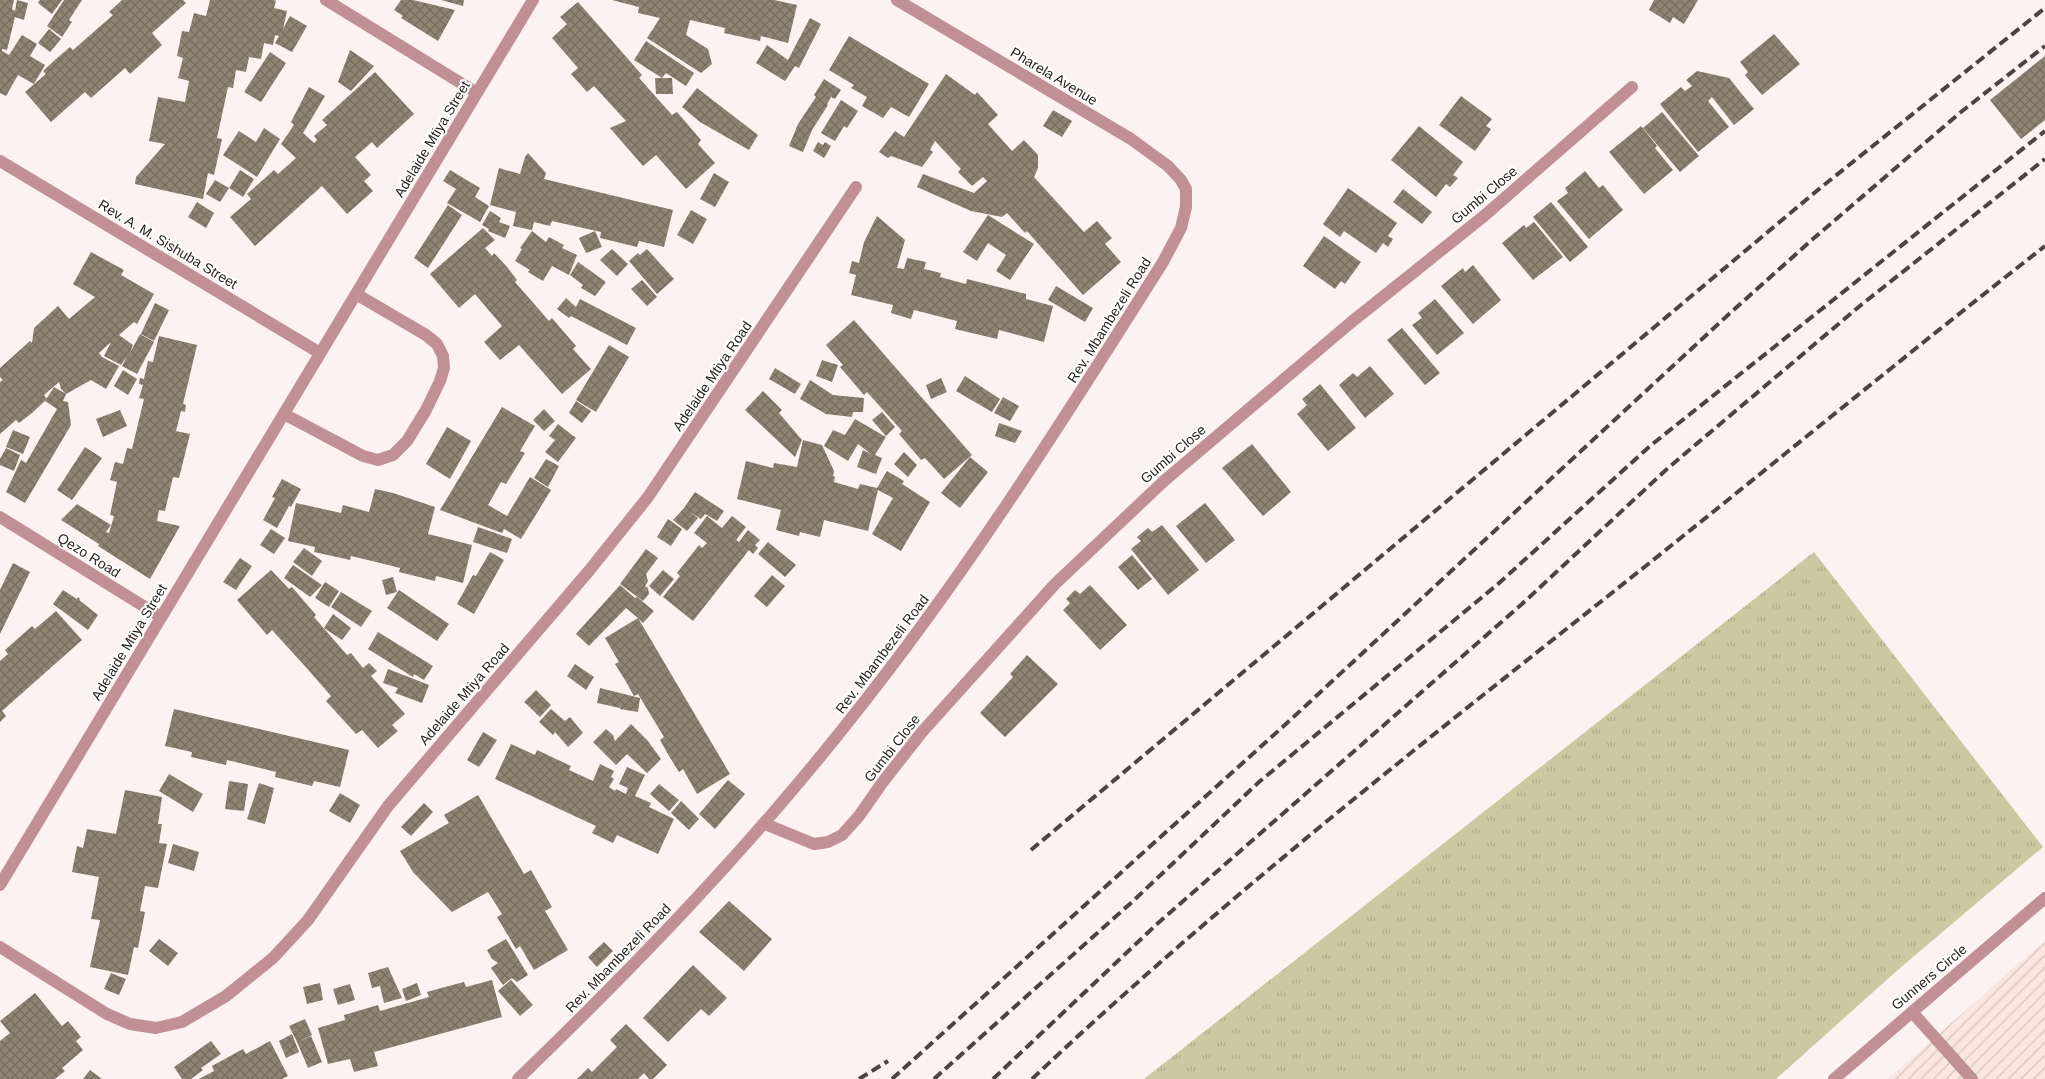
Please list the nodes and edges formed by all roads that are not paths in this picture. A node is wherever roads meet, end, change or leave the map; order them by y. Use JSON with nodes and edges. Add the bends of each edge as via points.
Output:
{"nodes":[{"id":1,"x":326,"y":0,"type":"edge"},
{"id":2,"x":533,"y":0,"type":"edge"},
{"id":3,"x":897,"y":0,"type":"edge"},
{"id":4,"x":1632,"y":87,"type":"dead end"},
{"id":5,"x":477,"y":93,"type":"junction"},
{"id":6,"x":0,"y":161,"type":"edge"},
{"id":7,"x":856,"y":187,"type":"dead end"},
{"id":8,"x":1186,"y":189,"type":"joint"},
{"id":9,"x":356,"y":294,"type":"junction"},
{"id":10,"x":320,"y":353,"type":"junction"},
{"id":11,"x":284,"y":414,"type":"junction"},
{"id":12,"x":0,"y":517,"type":"edge"},
{"id":13,"x":161,"y":618,"type":"junction"},
{"id":14,"x":765,"y":824,"type":"junction"},
{"id":15,"x":5,"y":867,"type":"edge"},
{"id":16,"x":0,"y":885,"type":"edge"},
{"id":17,"x":2045,"y":898,"type":"edge"},
{"id":18,"x":0,"y":947,"type":"edge"},
{"id":19,"x":1912,"y":1012,"type":"junction"},
{"id":20,"x":518,"y":1079,"type":"edge"},
{"id":21,"x":1834,"y":1079,"type":"edge"},
{"id":22,"x":1972,"y":1079,"type":"edge"}],
"edges":[{"from":1,"to":5,"type":"street"},
{"from":2,"to":5,"type":"street","name":"Adelaide Mtiya Street"},
{"from":3,"to":8,"type":"street","name":"Pharela Avenue","via":[[1131,139],[1168,166]]},
{"from":4,"to":14,"type":"street","name":"Gumbi Close","via":[[1484,216],[1349,324],[1164,481],[1042,598],[922,732],[842,835],[814,844]]},
{"from":5,"to":9,"type":"street","name":"Adelaide Mtiya Street"},
{"from":6,"to":10,"type":"street","name":"Rev. A. M. Sishuba Street"},
{"from":7,"to":18,"type":"street","name":"Adelaide Mtiya Road","via":[[648,497],[388,806],[308,920],[273,958],[226,996],[182,1022],[156,1028],[130,1024],[107,1014]]},
{"from":8,"to":14,"type":"street","name":"Rev. Mbambezeli Road","via":[[1181,228],[1163,262],[1032,469],[939,604],[850,721]]},
{"from":9,"to":10,"type":"street","name":"Adelaide Mtiya Street"},
{"from":9,"to":11,"type":"street","via":[[426,335],[437,344],[443,356],[440,381],[407,442],[394,455],[378,460],[363,456]]},
{"from":10,"to":11,"type":"street","name":"Adelaide Mtiya Street"},
{"from":11,"to":13,"type":"street","name":"Adelaide Mtiya Street"},
{"from":12,"to":13,"type":"street","name":"Qezo Road"},
{"from":13,"to":15,"type":"street","name":"Adelaide Mtiya Street"},
{"from":14,"to":20,"type":"street","name":"Rev. Mbambezeli Road","via":[[659,940]]},
{"from":15,"to":16,"type":"street","name":"Adelaide Mtiya Street"},
{"from":17,"to":19,"type":"street","name":"Gunners Circle"},
{"from":19,"to":21,"type":"street","name":"Gunners Circle"},
{"from":19,"to":22,"type":"street"}]}
